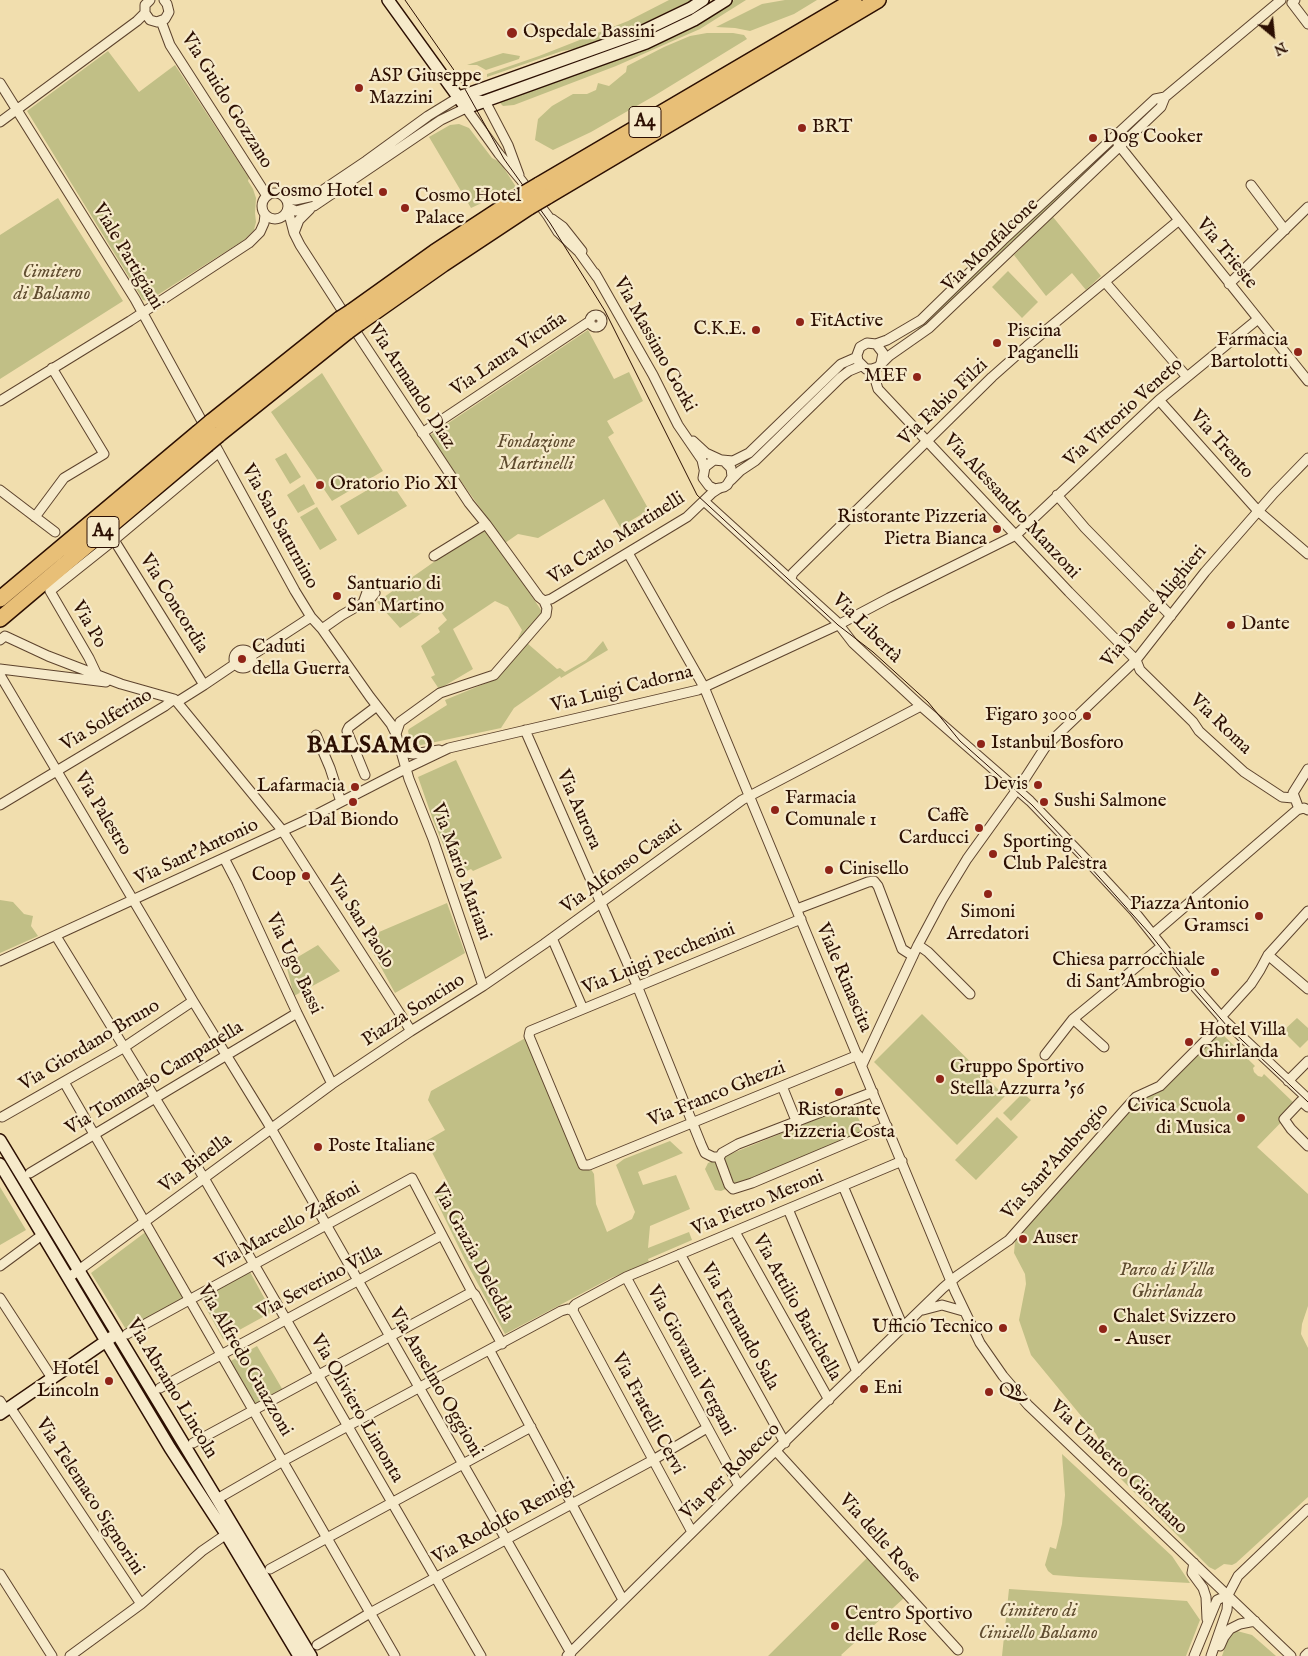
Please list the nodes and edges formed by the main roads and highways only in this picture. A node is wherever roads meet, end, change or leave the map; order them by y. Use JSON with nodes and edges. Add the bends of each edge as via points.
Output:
{"nodes":[{"id":1,"x":388,"y":0,"type":"edge"},
{"id":2,"x":703,"y":0,"type":"edge"},
{"id":3,"x":726,"y":0,"type":"edge"},
{"id":4,"x":854,"y":0,"type":"edge"},
{"id":5,"x":878,"y":0,"type":"edge"},
{"id":6,"x":459,"y":97,"type":"junction"},
{"id":7,"x":542,"y":191,"type":"junction"},
{"id":8,"x":210,"y":437,"type":"junction"},
{"id":9,"x":0,"y":598,"type":"edge"},
{"id":10,"x":0,"y":620,"type":"edge"},
{"id":11,"x":0,"y":1140,"type":"edge"},
{"id":12,"x":0,"y":1164,"type":"edge"},
{"id":13,"x":122,"y":1334,"type":"junction"},
{"id":14,"x":106,"y":1341,"type":"junction"},
{"id":15,"x":4,"y":1408,"type":"edge"},
{"id":16,"x":182,"y":1466,"type":"junction"},
{"id":17,"x":217,"y":1499,"type":"junction"},
{"id":18,"x":230,"y":1532,"type":"junction"},
{"id":19,"x":299,"y":1656,"type":"edge"},
{"id":20,"x":311,"y":1656,"type":"edge"}],
"edges":[{"from":1,"to":6,"type":"main road","name":"Via Massimo Gorki"},
{"from":2,"to":6,"type":"main road","via":[[641,32]]},
{"from":3,"to":6,"type":"main road","name":"Via Massimo Gorki","via":[[646,43],[466,108]]},
{"from":4,"to":7,"type":"highway","number":"A4"},
{"from":5,"to":7,"type":"highway","number":"A4"},
{"from":7,"to":8,"type":"highway","number":"A4","bridge":true,"via":[[524,194],[436,252]]},
{"from":8,"to":9,"type":"highway","number":"A4"},
{"from":8,"to":10,"type":"highway","number":"A4"},
{"from":11,"to":13,"type":"main road","name":"Via Abramo Lincoln"},
{"from":12,"to":14,"type":"main road","name":"Via Abramo Lincoln"},
{"from":13,"to":14,"type":"main road"},
{"from":13,"to":17,"type":"main road","name":"Via Abramo Lincoln"},
{"from":14,"to":15,"type":"main road"},
{"from":14,"to":16,"type":"main road","name":"Via Abramo Lincoln"},
{"from":16,"to":17,"type":"main road","via":[[190,1471],[205,1493]]},
{"from":16,"to":18,"type":"main road","name":"Via Abramo Lincoln"},
{"from":17,"to":18,"type":"main road","name":"Via Abramo Lincoln"},
{"from":18,"to":19,"type":"main road","name":"Via Abramo Lincoln"},
{"from":18,"to":20,"type":"main road","name":"Via Abramo Lincoln"}]}
